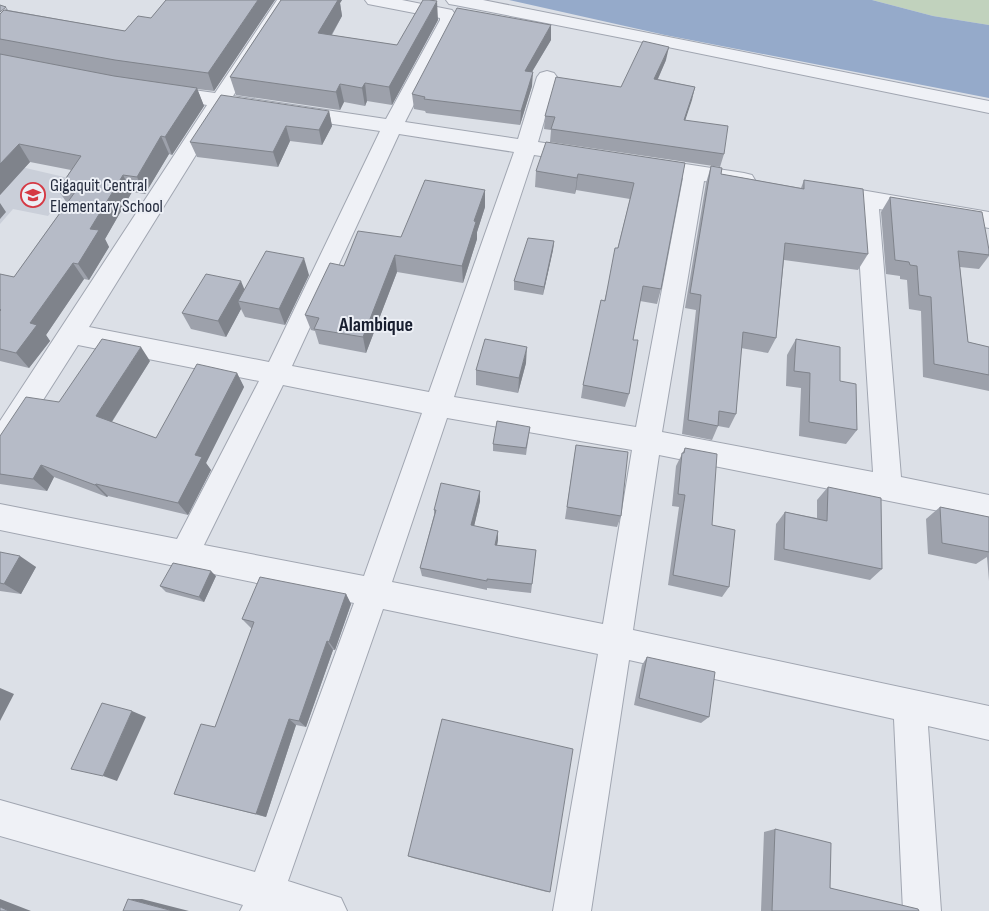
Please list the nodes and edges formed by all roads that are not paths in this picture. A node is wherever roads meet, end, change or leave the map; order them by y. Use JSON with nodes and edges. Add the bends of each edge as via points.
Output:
{"nodes":[{"id":1,"x":286,"y":0,"type":"edge"},
{"id":2,"x":374,"y":0,"type":"edge"},
{"id":3,"x":455,"y":0,"type":"edge"},
{"id":4,"x":546,"y":77,"type":"dead end"},
{"id":5,"x":142,"y":89,"type":"edge"},
{"id":6,"x":219,"y":100,"type":"junction"},
{"id":7,"x":989,"y":107,"type":"edge"},
{"id":8,"x":392,"y":127,"type":"junction"},
{"id":9,"x":526,"y":147,"type":"junction"},
{"id":10,"x":601,"y":158,"type":"edge"},
{"id":11,"x":629,"y":163,"type":"edge"},
{"id":12,"x":695,"y":173,"type":"junction"},
{"id":13,"x":762,"y":183,"type":"edge"},
{"id":14,"x":810,"y":190,"type":"edge"},
{"id":15,"x":867,"y":198,"type":"junction"},
{"id":16,"x":989,"y":220,"type":"edge"},
{"id":17,"x":73,"y":334,"type":"junction"},
{"id":18,"x":276,"y":373,"type":"junction"},
{"id":19,"x":438,"y":405,"type":"junction"},
{"id":20,"x":647,"y":441,"type":"junction"},
{"id":21,"x":0,"y":444,"type":"edge"},
{"id":22,"x":888,"y":486,"type":"junction"},
{"id":23,"x":989,"y":508,"type":"edge"},
{"id":24,"x":0,"y":517,"type":"edge"},
{"id":25,"x":184,"y":555,"type":"junction"},
{"id":26,"x":373,"y":594,"type":"junction"},
{"id":27,"x":616,"y":642,"type":"junction"},
{"id":28,"x":910,"y":705,"type":"junction"},
{"id":29,"x":989,"y":722,"type":"edge"},
{"id":30,"x":0,"y":818,"type":"edge"},
{"id":31,"x":262,"y":902,"type":"edge"},
{"id":32,"x":328,"y":911,"type":"edge"},
{"id":33,"x":572,"y":911,"type":"edge"},
{"id":34,"x":922,"y":911,"type":"edge"}],
"edges":[{"from":1,"to":6,"type":"street"},
{"from":2,"to":8,"type":"street","via":[[446,14],[450,18]]},
{"from":3,"to":7,"type":"street"},
{"from":4,"to":9,"type":"street"},
{"from":5,"to":6,"type":"street"},
{"from":6,"to":8,"type":"street"},
{"from":6,"to":17,"type":"street"},
{"from":8,"to":9,"type":"street"},
{"from":8,"to":18,"type":"street"},
{"from":9,"to":10,"type":"street"},
{"from":9,"to":19,"type":"street"},
{"from":11,"to":12,"type":"street"},
{"from":12,"to":13,"type":"street"},
{"from":12,"to":20,"type":"street"},
{"from":14,"to":15,"type":"street"},
{"from":15,"to":16,"type":"street"},
{"from":15,"to":22,"type":"street"},
{"from":17,"to":18,"type":"street"},
{"from":17,"to":21,"type":"street"},
{"from":18,"to":19,"type":"street"},
{"from":18,"to":25,"type":"street"},
{"from":19,"to":20,"type":"street"},
{"from":19,"to":26,"type":"street"},
{"from":20,"to":22,"type":"street"},
{"from":20,"to":27,"type":"street"},
{"from":22,"to":23,"type":"street"},
{"from":24,"to":25,"type":"street"},
{"from":25,"to":26,"type":"street"},
{"from":26,"to":27,"type":"street"},
{"from":26,"to":31,"type":"street"},
{"from":27,"to":28,"type":"street"},
{"from":27,"to":33,"type":"street"},
{"from":28,"to":29,"type":"street"},
{"from":28,"to":34,"type":"street"},
{"from":30,"to":31,"type":"street"},
{"from":31,"to":32,"type":"street"}]}
